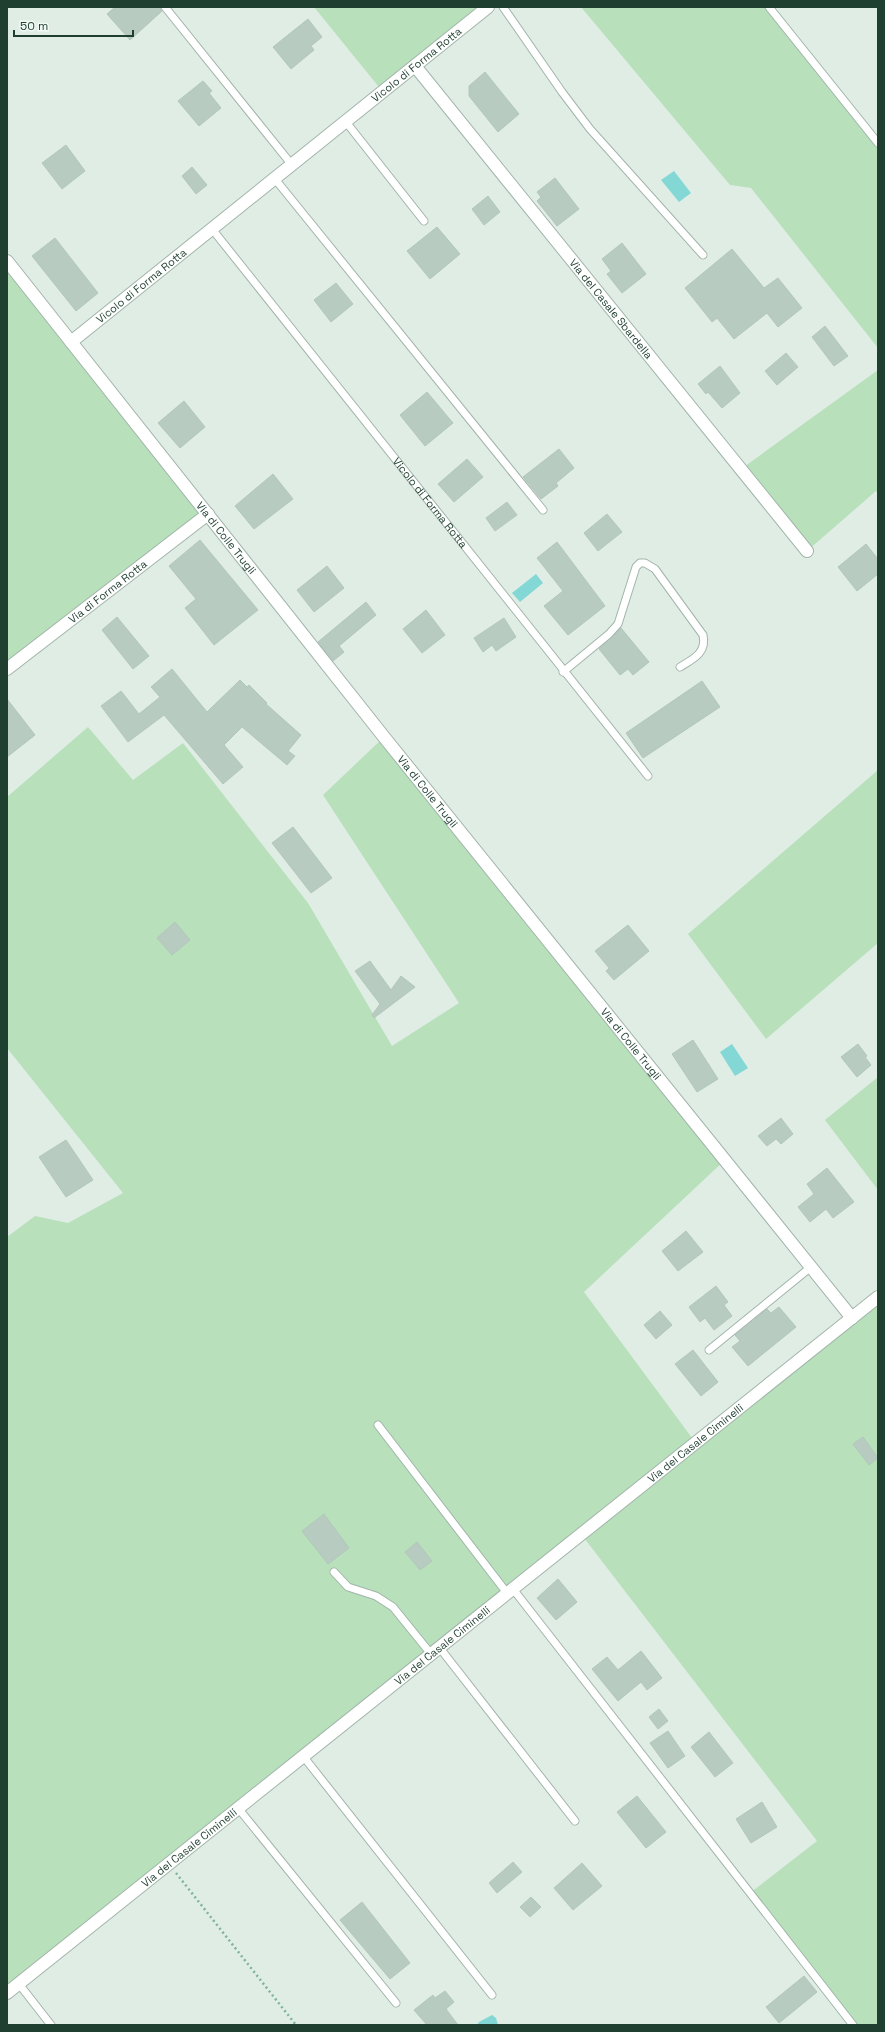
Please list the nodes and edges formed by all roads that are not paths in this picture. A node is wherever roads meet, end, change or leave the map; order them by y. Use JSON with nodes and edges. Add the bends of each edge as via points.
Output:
{"nodes":[{"id":1,"x":165,"y":7,"type":"edge"},
{"id":2,"x":488,"y":7,"type":"edge"},
{"id":3,"x":503,"y":7,"type":"edge"},
{"id":4,"x":769,"y":7,"type":"edge"},
{"id":5,"x":415,"y":66,"type":"junction"},
{"id":6,"x":346,"y":122,"type":"junction"},
{"id":7,"x":878,"y":143,"type":"edge"},
{"id":8,"x":292,"y":165,"type":"junction"},
{"id":9,"x":275,"y":178,"type":"junction"},
{"id":10,"x":424,"y":221,"type":"dead end"},
{"id":11,"x":212,"y":229,"type":"junction"},
{"id":12,"x":703,"y":255,"type":"dead end"},
{"id":13,"x":7,"y":261,"type":"edge"},
{"id":14,"x":71,"y":342,"type":"junction"},
{"id":15,"x":543,"y":510,"type":"dead end"},
{"id":16,"x":208,"y":514,"type":"junction"},
{"id":17,"x":807,"y":551,"type":"dead end"},
{"id":18,"x":680,"y":667,"type":"dead end"},
{"id":19,"x":7,"y":669,"type":"edge"},
{"id":20,"x":563,"y":672,"type":"junction"},
{"id":21,"x":648,"y":776,"type":"dead end"},
{"id":22,"x":811,"y":1267,"type":"junction"},
{"id":23,"x":878,"y":1297,"type":"edge"},
{"id":24,"x":852,"y":1318,"type":"junction"},
{"id":25,"x":709,"y":1350,"type":"dead end"},
{"id":26,"x":378,"y":1425,"type":"dead end"},
{"id":27,"x":334,"y":1572,"type":"dead end"},
{"id":28,"x":510,"y":1591,"type":"junction"},
{"id":29,"x":435,"y":1651,"type":"junction"},
{"id":30,"x":303,"y":1756,"type":"junction"},
{"id":31,"x":238,"y":1808,"type":"junction"},
{"id":32,"x":575,"y":1821,"type":"dead end"},
{"id":33,"x":19,"y":1984,"type":"junction"},
{"id":34,"x":7,"y":1993,"type":"edge"},
{"id":35,"x":492,"y":1995,"type":"dead end"},
{"id":36,"x":396,"y":2003,"type":"dead end"},
{"id":37,"x":51,"y":2025,"type":"edge"},
{"id":38,"x":853,"y":2025,"type":"edge"}],
"edges":[{"from":1,"to":8,"type":"lane"},
{"from":2,"to":5,"type":"street","name":"Vicolo di Forma Rotta"},
{"from":3,"to":12,"type":"lane","via":[[590,129]]},
{"from":4,"to":7,"type":"lane"},
{"from":5,"to":6,"type":"street","name":"Vicolo di Forma Rotta"},
{"from":5,"to":17,"type":"street","name":"Via del Casale Sbardella"},
{"from":6,"to":8,"type":"street","name":"Vicolo di Forma Rotta"},
{"from":6,"to":10,"type":"lane"},
{"from":8,"to":9,"type":"street","name":"Vicolo di Forma Rotta"},
{"from":9,"to":11,"type":"street","name":"Vicolo di Forma Rotta"},
{"from":9,"to":15,"type":"lane"},
{"from":11,"to":14,"type":"street","name":"Vicolo di Forma Rotta"},
{"from":11,"to":20,"type":"lane","name":"Vicolo di Forma Rotta"},
{"from":13,"to":14,"type":"street","name":"Via di Colle Trugli"},
{"from":14,"to":16,"type":"street","name":"Via di Colle Trugli"},
{"from":16,"to":19,"type":"street","name":"Via di Forma Rotta"},
{"from":16,"to":22,"type":"street","name":"Via di Colle Trugli","via":[[384,737]]},
{"from":18,"to":20,"type":"lane","via":[[699,654],[704,645],[703,635],[655,569],[645,562],[636,567],[618,624]]},
{"from":20,"to":21,"type":"lane","name":"Vicolo di Forma Rotta"},
{"from":22,"to":24,"type":"street","name":"Via di Colle Trugli"},
{"from":22,"to":25,"type":"lane"},
{"from":23,"to":24,"type":"street","name":"Via del Casale Ciminelli"},
{"from":24,"to":28,"type":"street","name":"Via del Casale Ciminelli"},
{"from":26,"to":28,"type":"lane"},
{"from":27,"to":29,"type":"lane","via":[[348,1587],[376,1596],[393,1607]]},
{"from":28,"to":29,"type":"street","name":"Via del Casale Ciminelli"},
{"from":28,"to":38,"type":"lane"},
{"from":29,"to":30,"type":"street","name":"Via del Casale Ciminelli"},
{"from":29,"to":32,"type":"lane"},
{"from":30,"to":31,"type":"street","name":"Via del Casale Ciminelli"},
{"from":30,"to":35,"type":"lane"},
{"from":31,"to":33,"type":"street","name":"Via del Casale Ciminelli"},
{"from":31,"to":36,"type":"lane"},
{"from":33,"to":34,"type":"street","name":"Via del Casale Ciminelli"},
{"from":33,"to":37,"type":"lane"}]}
